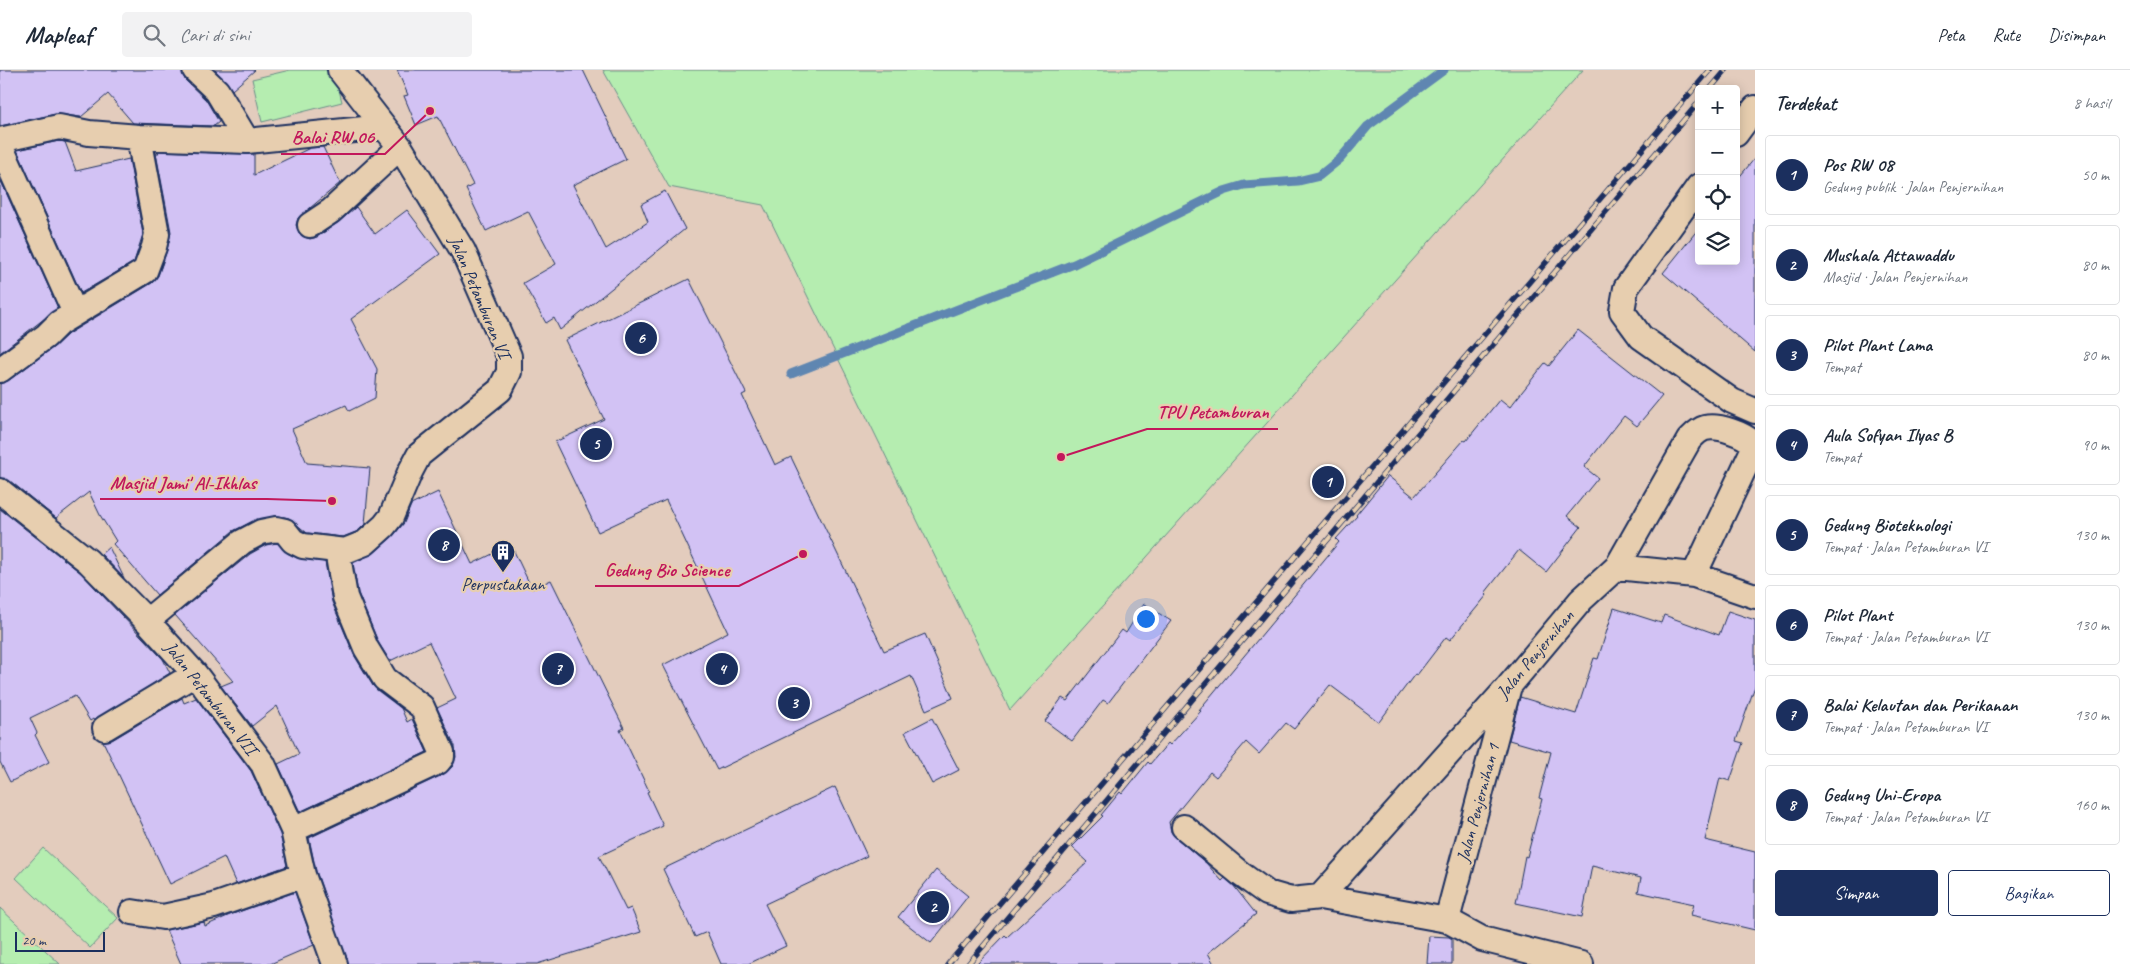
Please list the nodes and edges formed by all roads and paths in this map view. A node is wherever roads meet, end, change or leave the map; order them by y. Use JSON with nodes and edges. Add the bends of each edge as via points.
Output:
{"nodes":[{"id":1,"x":195,"y":70,"type":"edge"},
{"id":2,"x":340,"y":70,"type":"edge"},
{"id":3,"x":1755,"y":108,"type":"edge"},
{"id":4,"x":384,"y":127,"type":"junction"},
{"id":5,"x":1739,"y":130,"type":"edge"},
{"id":6,"x":139,"y":136,"type":"junction"},
{"id":7,"x":0,"y":140,"type":"edge"},
{"id":8,"x":247,"y":142,"type":"junction"},
{"id":9,"x":0,"y":146,"type":"edge"},
{"id":10,"x":400,"y":147,"type":"junction"},
{"id":11,"x":1695,"y":192,"type":"edge"},
{"id":12,"x":310,"y":225,"type":"dead end"},
{"id":13,"x":75,"y":313,"type":"junction"},
{"id":14,"x":0,"y":370,"type":"edge"},
{"id":15,"x":1755,"y":411,"type":"edge"},
{"id":16,"x":0,"y":491,"type":"edge"},
{"id":17,"x":337,"y":550,"type":"junction"},
{"id":18,"x":1617,"y":567,"type":"junction"},
{"id":19,"x":1694,"y":575,"type":"junction"},
{"id":20,"x":1755,"y":596,"type":"edge"},
{"id":21,"x":146,"y":621,"type":"junction"},
{"id":22,"x":195,"y":674,"type":"junction"},
{"id":23,"x":1509,"y":686,"type":"junction"},
{"id":24,"x":105,"y":728,"type":"dead end"},
{"id":25,"x":1184,"y":827,"type":"dead end"},
{"id":26,"x":293,"y":830,"type":"junction"},
{"id":27,"x":304,"y":875,"type":"junction"},
{"id":28,"x":1320,"y":897,"type":"junction"},
{"id":29,"x":132,"y":912,"type":"dead end"},
{"id":30,"x":1447,"y":920,"type":"junction"},
{"id":31,"x":335,"y":964,"type":"edge"},
{"id":32,"x":1581,"y":964,"type":"edge"}],
"edges":[{"from":1,"to":8,"type":"street","via":[[217,90]]},
{"from":2,"to":4,"type":"street","name":"Jalan Petamburan VI"},
{"from":3,"to":5,"type":"street"},
{"from":4,"to":8,"type":"street"},
{"from":4,"to":10,"type":"street","name":"Jalan Petamburan VI"},
{"from":6,"to":7,"type":"street","via":[[59,127]]},
{"from":6,"to":8,"type":"street"},
{"from":6,"to":13,"type":"street","via":[[157,234],[154,247],[145,271]]},
{"from":9,"to":13,"type":"street"},
{"from":10,"to":12,"type":"street"},
{"from":10,"to":17,"type":"street","name":"Jalan Petamburan VI","via":[[463,251],[509,356],[509,372],[500,390],[419,456],[384,526],[365,543],[345,552]]},
{"from":11,"to":15,"type":"street","via":[[1626,288],[1622,311],[1641,337],[1732,400]]},
{"from":13,"to":14,"type":"street"},
{"from":16,"to":21,"type":"street","name":"Jalan Petamburan VII","via":[[88,562]]},
{"from":17,"to":21,"type":"street","name":"Jalan Petamburan VI","via":[[303,546],[293,541],[285,531],[261,532],[242,542]]},
{"from":17,"to":26,"type":"street","via":[[345,597],[366,648],[385,679],[422,707],[442,756],[438,762]]},
{"from":18,"to":19,"type":"street"},
{"from":18,"to":19,"type":"street","name":"Jalan Penjernihan","via":[[1689,440],[1707,428],[1748,438],[1754,444]]},
{"from":18,"to":23,"type":"street","name":"Jalan Penjernihan","via":[[1581,600]]},
{"from":19,"to":20,"type":"street"},
{"from":21,"to":22,"type":"street","name":"Jalan Petamburan VII"},
{"from":22,"to":24,"type":"street"},
{"from":22,"to":26,"type":"street","name":"Jalan Petamburan VII","via":[[263,764]]},
{"from":23,"to":28,"type":"street","name":"Jalan Penjernihan"},
{"from":23,"to":30,"type":"street","name":"Jalan Penjernihan 1"},
{"from":25,"to":28,"type":"street","via":[[1267,893],[1291,900]]},
{"from":26,"to":27,"type":"street","name":"Jalan Petamburan VII"},
{"from":27,"to":29,"type":"street","via":[[206,908],[163,917]]},
{"from":27,"to":31,"type":"street","name":"Jalan Petamburan VII"},
{"from":28,"to":30,"type":"street"},
{"from":30,"to":32,"type":"street","via":[[1482,938]]}]}
